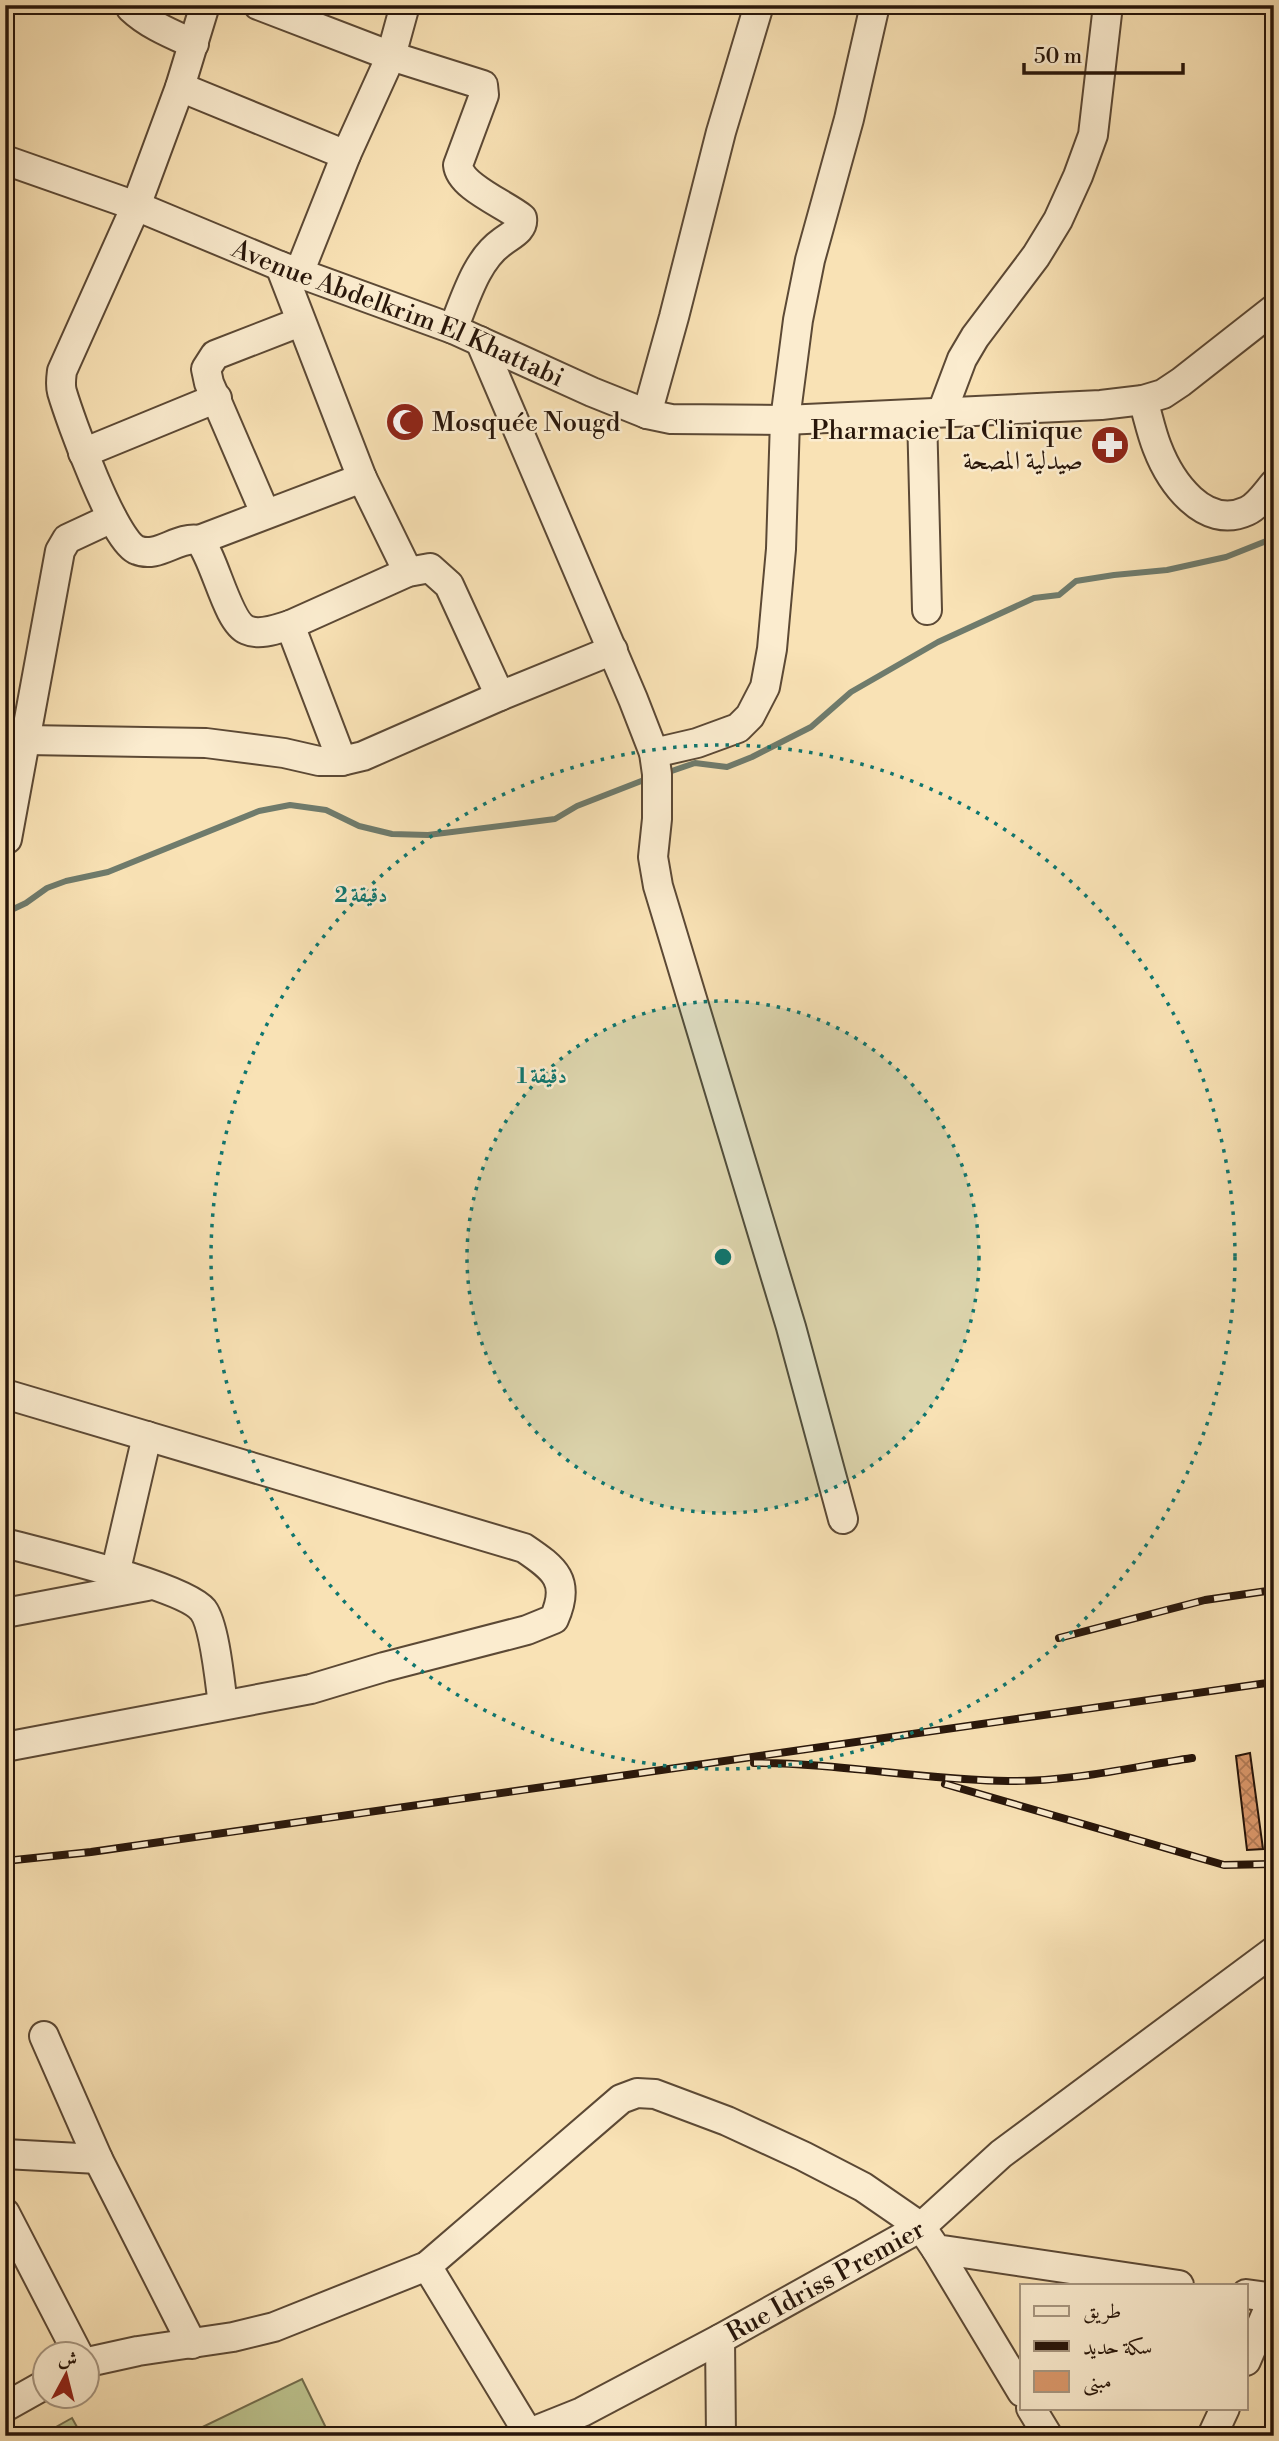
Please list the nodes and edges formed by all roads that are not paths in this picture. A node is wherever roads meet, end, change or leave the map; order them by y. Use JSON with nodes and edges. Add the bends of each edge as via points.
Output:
{"nodes":[{"id":1,"x":205,"y":5,"type":"edge"},
{"id":2,"x":258,"y":5,"type":"edge"},
{"id":3,"x":405,"y":5,"type":"edge"},
{"id":4,"x":759,"y":5,"type":"edge"},
{"id":5,"x":875,"y":5,"type":"edge"},
{"id":6,"x":1108,"y":5,"type":"edge"},
{"id":7,"x":131,"y":6,"type":"edge"},
{"id":8,"x":194,"y":44,"type":"junction"},
{"id":9,"x":391,"y":56,"type":"junction"},
{"id":10,"x":180,"y":87,"type":"junction"},
{"id":11,"x":346,"y":155,"type":"junction"},
{"id":12,"x":5,"y":159,"type":"edge"},
{"id":13,"x":136,"y":206,"type":"junction"},
{"id":14,"x":289,"y":270,"type":"junction"},
{"id":15,"x":1274,"y":309,"type":"edge"},
{"id":16,"x":300,"y":322,"type":"junction"},
{"id":17,"x":453,"y":329,"type":"junction"},
{"id":18,"x":480,"y":341,"type":"junction"},
{"id":19,"x":217,"y":398,"type":"junction"},
{"id":20,"x":1143,"y":400,"type":"junction"},
{"id":21,"x":932,"y":413,"type":"junction"},
{"id":22,"x":647,"y":414,"type":"junction"},
{"id":23,"x":785,"y":420,"type":"junction"},
{"id":24,"x":83,"y":453,"type":"junction"},
{"id":25,"x":362,"y":478,"type":"junction"},
{"id":26,"x":1274,"y":484,"type":"edge"},
{"id":27,"x":265,"y":513,"type":"junction"},
{"id":28,"x":113,"y":518,"type":"junction"},
{"id":29,"x":199,"y":540,"type":"junction"},
{"id":30,"x":408,"y":572,"type":"junction"},
{"id":31,"x":928,"y":610,"type":"dead end"},
{"id":32,"x":290,"y":625,"type":"junction"},
{"id":33,"x":612,"y":650,"type":"junction"},
{"id":34,"x":500,"y":696,"type":"junction"},
{"id":35,"x":15,"y":739,"type":"edge"},
{"id":36,"x":654,"y":753,"type":"junction"},
{"id":37,"x":342,"y":761,"type":"junction"},
{"id":38,"x":7,"y":839,"type":"edge"},
{"id":39,"x":5,"y":1394,"type":"edge"},
{"id":40,"x":147,"y":1436,"type":"junction"},
{"id":41,"x":843,"y":1519,"type":"dead end"},
{"id":42,"x":5,"y":1543,"type":"edge"},
{"id":43,"x":115,"y":1574,"type":"junction"},
{"id":44,"x":155,"y":1584,"type":"junction"},
{"id":45,"x":5,"y":1613,"type":"edge"},
{"id":46,"x":223,"y":1705,"type":"junction"},
{"id":47,"x":5,"y":1747,"type":"edge"},
{"id":48,"x":1274,"y":1951,"type":"edge"},
{"id":49,"x":44,"y":2036,"type":"dead end"},
{"id":50,"x":5,"y":2154,"type":"edge"},
{"id":51,"x":98,"y":2159,"type":"junction"},
{"id":52,"x":5,"y":2213,"type":"edge"},
{"id":53,"x":929,"y":2238,"type":"junction"},
{"id":54,"x":15,"y":2258,"type":"edge"},
{"id":55,"x":428,"y":2266,"type":"junction"},
{"id":56,"x":1174,"y":2284,"type":"edge"},
{"id":57,"x":1248,"y":2294,"type":"edge"},
{"id":58,"x":1274,"y":2298,"type":"edge"},
{"id":59,"x":720,"y":2339,"type":"junction"},
{"id":60,"x":69,"y":2340,"type":"edge"},
{"id":61,"x":192,"y":2344,"type":"junction"},
{"id":62,"x":1248,"y":2356,"type":"edge"},
{"id":63,"x":102,"y":2359,"type":"edge"},
{"id":64,"x":1020,"y":2389,"type":"edge"},
{"id":65,"x":32,"y":2392,"type":"edge"},
{"id":66,"x":5,"y":2407,"type":"edge"},
{"id":67,"x":1032,"y":2410,"type":"edge"},
{"id":68,"x":1224,"y":2410,"type":"edge"},
{"id":69,"x":527,"y":2435,"type":"edge"},
{"id":70,"x":721,"y":2436,"type":"edge"},
{"id":71,"x":1048,"y":2436,"type":"edge"},
{"id":72,"x":1212,"y":2436,"type":"edge"}],
"edges":[{"from":1,"to":8,"type":"street"},
{"from":2,"to":9,"type":"street"},
{"from":3,"to":9,"type":"street"},
{"from":4,"to":22,"type":"street"},
{"from":5,"to":23,"type":"street","via":[[810,260]]},
{"from":6,"to":21,"type":"street","via":[[1093,135],[1078,176],[1047,238],[975,337]]},
{"from":7,"to":8,"type":"street","via":[[156,27]]},
{"from":8,"to":10,"type":"street"},
{"from":9,"to":11,"type":"street"},
{"from":9,"to":17,"type":"street","via":[[483,85],[484,94],[458,165],[460,174],[523,220],[520,229],[494,247],[481,267]]},
{"from":10,"to":11,"type":"street"},
{"from":10,"to":13,"type":"street"},
{"from":11,"to":14,"type":"street"},
{"from":12,"to":13,"type":"street","name":"Avenue Abdelkrim El Khattabi"},
{"from":13,"to":14,"type":"street","name":"Avenue Abdelkrim El Khattabi"},
{"from":13,"to":24,"type":"street","via":[[62,371],[62,391]]},
{"from":14,"to":16,"type":"street"},
{"from":14,"to":17,"type":"street","name":"Avenue Abdelkrim El Khattabi"},
{"from":15,"to":20,"type":"street","name":"Avenue Abdelkrim El Khattabi","via":[[1181,382]]},
{"from":16,"to":19,"type":"street","via":[[215,355],[206,369]]},
{"from":16,"to":25,"type":"street"},
{"from":17,"to":18,"type":"street","name":"Avenue Abdelkrim El Khattabi"},
{"from":18,"to":22,"type":"street","name":"Avenue Abdelkrim El Khattabi"},
{"from":18,"to":33,"type":"street"},
{"from":19,"to":24,"type":"street"},
{"from":19,"to":27,"type":"street"},
{"from":20,"to":21,"type":"street","name":"Avenue Abdelkrim El Khattabi"},
{"from":20,"to":26,"type":"street","via":[[1157,447],[1175,482],[1197,505],[1216,515],[1250,510]]},
{"from":21,"to":23,"type":"street","name":"Avenue Abdelkrim El Khattabi"},
{"from":21,"to":31,"type":"street"},
{"from":22,"to":23,"type":"street","name":"Avenue Abdelkrim El Khattabi","via":[[671,419]]},
{"from":23,"to":36,"type":"street","via":[[781,549],[765,687],[750,716],[738,727]]},
{"from":24,"to":28,"type":"street"},
{"from":25,"to":27,"type":"street"},
{"from":25,"to":30,"type":"street"},
{"from":27,"to":29,"type":"street"},
{"from":28,"to":29,"type":"street","via":[[138,551]]},
{"from":28,"to":35,"type":"street","via":[[67,539],[60,551]]},
{"from":29,"to":32,"type":"street","via":[[246,630]]},
{"from":30,"to":32,"type":"street"},
{"from":30,"to":34,"type":"street","via":[[430,568],[449,585]]},
{"from":32,"to":37,"type":"street"},
{"from":33,"to":34,"type":"street"},
{"from":33,"to":36,"type":"street"},
{"from":34,"to":37,"type":"street"},
{"from":35,"to":37,"type":"street","via":[[206,743]]},
{"from":35,"to":38,"type":"street"},
{"from":36,"to":41,"type":"street","via":[[657,819],[653,857],[658,886],[791,1327]]},
{"from":39,"to":40,"type":"street"},
{"from":40,"to":43,"type":"street"},
{"from":40,"to":46,"type":"street","via":[[524,1548],[551,1566],[560,1585],[561,1604],[554,1619],[527,1630],[312,1689]]},
{"from":42,"to":43,"type":"street"},
{"from":43,"to":44,"type":"street"},
{"from":44,"to":45,"type":"street"},
{"from":44,"to":46,"type":"street","via":[[203,1610]]},
{"from":46,"to":47,"type":"street"},
{"from":48,"to":53,"type":"street","via":[[1001,2154]]},
{"from":49,"to":51,"type":"street"},
{"from":50,"to":51,"type":"street"},
{"from":51,"to":61,"type":"street"},
{"from":52,"to":54,"type":"street"},
{"from":53,"to":55,"type":"street","via":[[863,2187],[803,2156],[655,2094],[637,2094],[621,2099]]},
{"from":53,"to":56,"type":"street","name":"Rue Idriss Premier"},
{"from":53,"to":59,"type":"street","name":"Rue Idriss Premier"},
{"from":53,"to":64,"type":"street"},
{"from":54,"to":60,"type":"street"},
{"from":55,"to":61,"type":"street","via":[[274,2327]]},
{"from":55,"to":69,"type":"street"},
{"from":57,"to":58,"type":"street"},
{"from":58,"to":62,"type":"street"},
{"from":59,"to":69,"type":"street","name":"Rue Idriss Premier","via":[[582,2412]]},
{"from":59,"to":70,"type":"street"},
{"from":61,"to":63,"type":"street"},
{"from":65,"to":66,"type":"street"},
{"from":67,"to":71,"type":"street"},
{"from":68,"to":72,"type":"street"}]}
